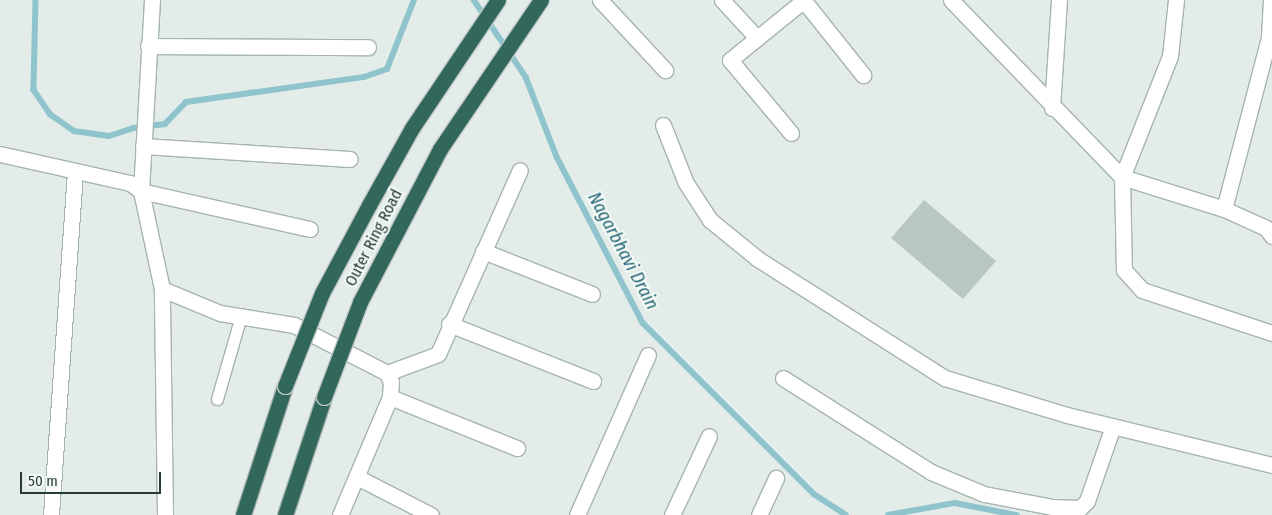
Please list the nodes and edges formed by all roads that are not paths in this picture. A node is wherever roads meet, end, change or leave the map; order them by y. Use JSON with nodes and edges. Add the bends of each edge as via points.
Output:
{"nodes":[{"id":1,"x":152,"y":0,"type":"edge"},
{"id":2,"x":498,"y":0,"type":"edge"},
{"id":3,"x":541,"y":0,"type":"edge"},
{"id":4,"x":600,"y":0,"type":"edge"},
{"id":5,"x":722,"y":0,"type":"edge"},
{"id":6,"x":804,"y":0,"type":"edge"},
{"id":7,"x":951,"y":0,"type":"edge"},
{"id":8,"x":1059,"y":0,"type":"edge"},
{"id":9,"x":1176,"y":0,"type":"edge"},
{"id":10,"x":1271,"y":0,"type":"edge"},
{"id":11,"x":757,"y":38,"type":"junction"},
{"id":12,"x":148,"y":46,"type":"junction"},
{"id":13,"x":368,"y":47,"type":"dead end"},
{"id":14,"x":665,"y":70,"type":"dead end"},
{"id":15,"x":863,"y":75,"type":"dead end"},
{"id":16,"x":1052,"y":108,"type":"junction"},
{"id":17,"x":663,"y":125,"type":"dead end"},
{"id":18,"x":791,"y":133,"type":"dead end"},
{"id":19,"x":143,"y":144,"type":"junction"},
{"id":20,"x":0,"y":154,"type":"edge"},
{"id":21,"x":350,"y":159,"type":"dead end"},
{"id":22,"x":74,"y":170,"type":"junction"},
{"id":23,"x":520,"y":170,"type":"dead end"},
{"id":24,"x":1122,"y":177,"type":"junction"},
{"id":25,"x":141,"y":191,"type":"junction"},
{"id":26,"x":1224,"y":209,"type":"junction"},
{"id":27,"x":310,"y":229,"type":"dead end"},
{"id":28,"x":1272,"y":236,"type":"edge"},
{"id":29,"x":483,"y":251,"type":"junction"},
{"id":30,"x":162,"y":288,"type":"junction"},
{"id":31,"x":592,"y":294,"type":"dead end"},
{"id":32,"x":241,"y":316,"type":"junction"},
{"id":33,"x":449,"y":324,"type":"junction"},
{"id":34,"x":1272,"y":333,"type":"edge"},
{"id":35,"x":648,"y":356,"type":"dead end"},
{"id":36,"x":387,"y":373,"type":"junction"},
{"id":37,"x":783,"y":378,"type":"dead end"},
{"id":38,"x":594,"y":381,"type":"dead end"},
{"id":39,"x":390,"y":398,"type":"junction"},
{"id":40,"x":217,"y":399,"type":"dead end"},
{"id":41,"x":1113,"y":426,"type":"junction"},
{"id":42,"x":709,"y":436,"type":"dead end"},
{"id":43,"x":517,"y":448,"type":"dead end"},
{"id":44,"x":1272,"y":465,"type":"edge"},
{"id":45,"x":357,"y":478,"type":"junction"},
{"id":46,"x":776,"y":478,"type":"dead end"},
{"id":47,"x":52,"y":515,"type":"edge"},
{"id":48,"x":165,"y":515,"type":"edge"},
{"id":49,"x":243,"y":515,"type":"edge"},
{"id":50,"x":285,"y":515,"type":"edge"},
{"id":51,"x":340,"y":515,"type":"edge"},
{"id":52,"x":431,"y":515,"type":"edge"},
{"id":53,"x":577,"y":515,"type":"edge"},
{"id":54,"x":672,"y":515,"type":"edge"},
{"id":55,"x":759,"y":515,"type":"edge"}],
"edges":[{"from":1,"to":12,"type":"street"},
{"from":2,"to":49,"type":"highway","name":"Outer Ring Road","bridge":true,"via":[[412,128],[322,293],[286,386]]},
{"from":3,"to":50,"type":"highway","name":"Outer Ring Road","bridge":true,"via":[[440,149],[360,302]]},
{"from":4,"to":14,"type":"street"},
{"from":5,"to":11,"type":"street"},
{"from":6,"to":11,"type":"street"},
{"from":6,"to":15,"type":"street"},
{"from":7,"to":16,"type":"street"},
{"from":8,"to":16,"type":"street"},
{"from":9,"to":24,"type":"street","via":[[1170,56]]},
{"from":10,"to":26,"type":"street","via":[[1269,37]]},
{"from":11,"to":18,"type":"street","via":[[730,60]]},
{"from":12,"to":13,"type":"street"},
{"from":12,"to":19,"type":"street"},
{"from":16,"to":24,"type":"street"},
{"from":17,"to":41,"type":"street","via":[[686,183],[710,220],[758,259],[945,378]]},
{"from":19,"to":21,"type":"street"},
{"from":19,"to":25,"type":"street"},
{"from":20,"to":22,"type":"street"},
{"from":22,"to":25,"type":"street","via":[[130,183]]},
{"from":22,"to":47,"type":"street"},
{"from":23,"to":29,"type":"street"},
{"from":24,"to":26,"type":"street"},
{"from":24,"to":34,"type":"street","via":[[1124,270],[1142,290]]},
{"from":25,"to":27,"type":"street"},
{"from":25,"to":30,"type":"street"},
{"from":26,"to":28,"type":"street","via":[[1266,228]]},
{"from":29,"to":31,"type":"street"},
{"from":29,"to":33,"type":"street"},
{"from":30,"to":32,"type":"street","via":[[202,307]]},
{"from":30,"to":48,"type":"street"},
{"from":32,"to":36,"type":"street","via":[[294,325]]},
{"from":32,"to":40,"type":"lane"},
{"from":33,"to":36,"type":"street","via":[[438,354]]},
{"from":33,"to":38,"type":"street"},
{"from":35,"to":53,"type":"street"},
{"from":36,"to":39,"type":"street","via":[[391,382]]},
{"from":37,"to":41,"type":"street","via":[[930,472],[984,494],[1052,507],[1080,508],[1087,502]]},
{"from":39,"to":43,"type":"street"},
{"from":39,"to":45,"type":"street"},
{"from":41,"to":44,"type":"street"},
{"from":42,"to":54,"type":"street"},
{"from":45,"to":51,"type":"street"},
{"from":45,"to":52,"type":"street"},
{"from":46,"to":55,"type":"street"}]}
